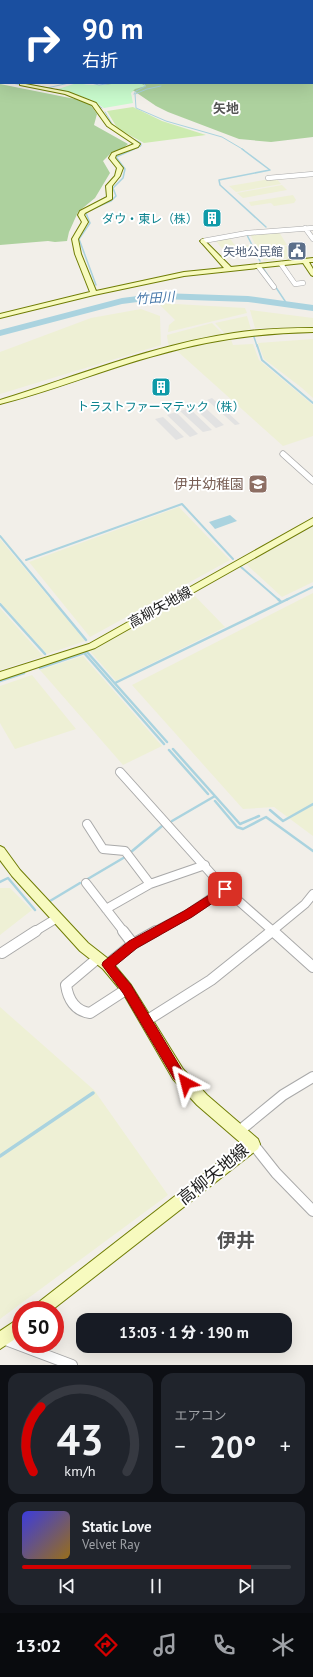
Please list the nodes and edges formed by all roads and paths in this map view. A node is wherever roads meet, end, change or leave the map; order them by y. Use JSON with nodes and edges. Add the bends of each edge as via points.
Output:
{"nodes":[{"id":1,"x":22,"y":84,"type":"dead end"},
{"id":2,"x":313,"y":174,"type":"edge"},
{"id":3,"x":268,"y":178,"type":"dead end"},
{"id":4,"x":305,"y":228,"type":"junction"},
{"id":5,"x":313,"y":228,"type":"edge"},
{"id":6,"x":313,"y":239,"type":"edge"},
{"id":7,"x":203,"y":241,"type":"joint"},
{"id":8,"x":313,"y":260,"type":"edge"},
{"id":9,"x":305,"y":261,"type":"junction"},
{"id":10,"x":281,"y":264,"type":"junction"},
{"id":11,"x":258,"y":266,"type":"junction"},
{"id":12,"x":229,"y":269,"type":"junction"},
{"id":13,"x":313,"y":273,"type":"edge"},
{"id":14,"x":303,"y":283,"type":"dead end"},
{"id":15,"x":274,"y":287,"type":"dead end"},
{"id":16,"x":94,"y":293,"type":"junction"},
{"id":17,"x":0,"y":316,"type":"edge"},
{"id":18,"x":313,"y":330,"type":"edge"},
{"id":19,"x":0,"y":402,"type":"edge"},
{"id":20,"x":283,"y":454,"type":"dead end"},
{"id":21,"x":313,"y":481,"type":"edge"},
{"id":22,"x":313,"y":521,"type":"edge"},
{"id":23,"x":0,"y":676,"type":"edge"},
{"id":24,"x":120,"y":772,"type":"dead end"},
{"id":25,"x":87,"y":824,"type":"dead end"},
{"id":26,"x":0,"y":852,"type":"edge"},
{"id":27,"x":204,"y":865,"type":"junction"},
{"id":28,"x":86,"y":883,"type":"dead end"},
{"id":29,"x":150,"y":884,"type":"junction"},
{"id":30,"x":225,"y":889,"type":"junction"},
{"id":31,"x":313,"y":894,"type":"edge"},
{"id":32,"x":106,"y":909,"type":"junction"},
{"id":33,"x":57,"y":918,"type":"junction"},
{"id":34,"x":273,"y":931,"type":"junction"},
{"id":35,"x":133,"y":944,"type":"junction"},
{"id":36,"x":2,"y":953,"type":"dead end"},
{"id":37,"x":102,"y":961,"type":"junction"},
{"id":38,"x":313,"y":967,"type":"edge"},
{"id":39,"x":127,"y":989,"type":"junction"},
{"id":40,"x":146,"y":1021,"type":"junction"},
{"id":41,"x":313,"y":1077,"type":"edge"},
{"id":42,"x":238,"y":1132,"type":"junction"},
{"id":43,"x":253,"y":1144,"type":"junction"},
{"id":44,"x":313,"y":1211,"type":"edge"},
{"id":45,"x":52,"y":1301,"type":"edge"},
{"id":46,"x":12,"y":1332,"type":"edge"},
{"id":47,"x":1,"y":1340,"type":"edge"},
{"id":48,"x":72,"y":1365,"type":"edge"}],
"edges":[{"from":1,"to":16,"type":"street","via":[[66,93],[94,104],[109,126],[137,144],[114,154],[112,158],[120,168],[116,179],[109,186],[110,198],[82,212],[81,215],[85,222],[75,239],[78,254]]},
{"from":2,"to":3,"type":"street"},
{"from":4,"to":5,"type":"street"},
{"from":4,"to":6,"type":"street"},
{"from":4,"to":7,"type":"street","via":[[247,233]]},
{"from":7,"to":12,"type":"street"},
{"from":8,"to":9,"type":"street"},
{"from":9,"to":10,"type":"street"},
{"from":9,"to":13,"type":"street"},
{"from":10,"to":11,"type":"street"},
{"from":10,"to":14,"type":"street","via":[[295,284]]},
{"from":11,"to":12,"type":"street"},
{"from":11,"to":15,"type":"street"},
{"from":12,"to":16,"type":"street","via":[[184,274]]},
{"from":16,"to":17,"type":"street"},
{"from":18,"to":19,"type":"street","via":[[255,331],[199,342]]},
{"from":20,"to":21,"type":"street"},
{"from":22,"to":23,"type":"street","name":"高柳矢地線","via":[[92,646]]},
{"from":24,"to":27,"type":"street"},
{"from":25,"to":29,"type":"street","via":[[103,849],[125,852]]},
{"from":26,"to":33,"type":"street","name":"高柳矢地線"},
{"from":27,"to":29,"type":"street"},
{"from":27,"to":30,"type":"street"},
{"from":28,"to":32,"type":"street"},
{"from":29,"to":32,"type":"street"},
{"from":30,"to":34,"type":"street"},
{"from":30,"to":35,"type":"street","via":[[188,914]]},
{"from":31,"to":34,"type":"street"},
{"from":32,"to":35,"type":"street"},
{"from":33,"to":36,"type":"street"},
{"from":33,"to":37,"type":"street","name":"高柳矢地線","via":[[84,947]]},
{"from":34,"to":38,"type":"street"},
{"from":34,"to":40,"type":"street","via":[[212,980]]},
{"from":35,"to":37,"type":"street"},
{"from":37,"to":39,"type":"street","name":"高柳矢地線"},
{"from":37,"to":39,"type":"street","via":[[66,985],[66,993],[77,1008],[84,1013],[90,1013]]},
{"from":39,"to":40,"type":"street","name":"高柳矢地線"},
{"from":40,"to":42,"type":"street","name":"高柳矢地線","via":[[178,1074],[202,1100]]},
{"from":41,"to":42,"type":"street","via":[[283,1095]]},
{"from":42,"to":43,"type":"street","name":"高柳矢地線"},
{"from":43,"to":44,"type":"street"},
{"from":43,"to":45,"type":"street","name":"高柳矢地線"},
{"from":46,"to":47,"type":"street"},
{"from":47,"to":48,"type":"street"}]}
